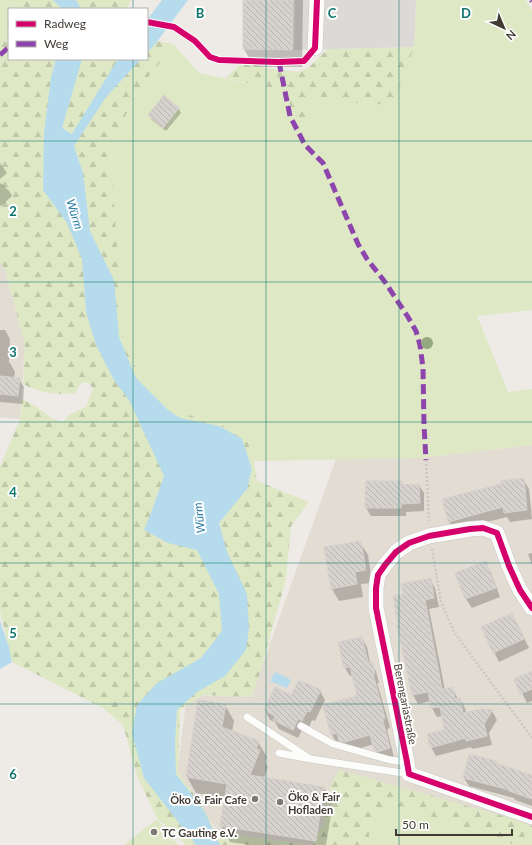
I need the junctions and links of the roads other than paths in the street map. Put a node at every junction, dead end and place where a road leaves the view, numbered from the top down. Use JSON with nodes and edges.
{"nodes":[{"id":1,"x":318,"y":0,"type":"edge"},
{"id":2,"x":316,"y":48,"type":"joint"},
{"id":3,"x":219,"y":60,"type":"dead end"},
{"id":4,"x":532,"y":608,"type":"edge"},
{"id":5,"x":247,"y":717,"type":"dead end"},
{"id":6,"x":301,"y":726,"type":"dead end"},
{"id":7,"x":279,"y":753,"type":"dead end"},
{"id":8,"x":311,"y":759,"type":"junction"},
{"id":9,"x":408,"y":768,"type":"junction"},
{"id":10,"x":532,"y":817,"type":"edge"}],
"edges":[{"from":1,"to":2,"type":"street"},
{"from":2,"to":3,"type":"lane"},
{"from":4,"to":9,"type":"street","name":"Berengariastraße"},
{"from":5,"to":8,"type":"lane"},
{"from":6,"to":9,"type":"lane"},
{"from":7,"to":8,"type":"lane"},
{"from":8,"to":9,"type":"lane"},
{"from":9,"to":10,"type":"street"}]}
